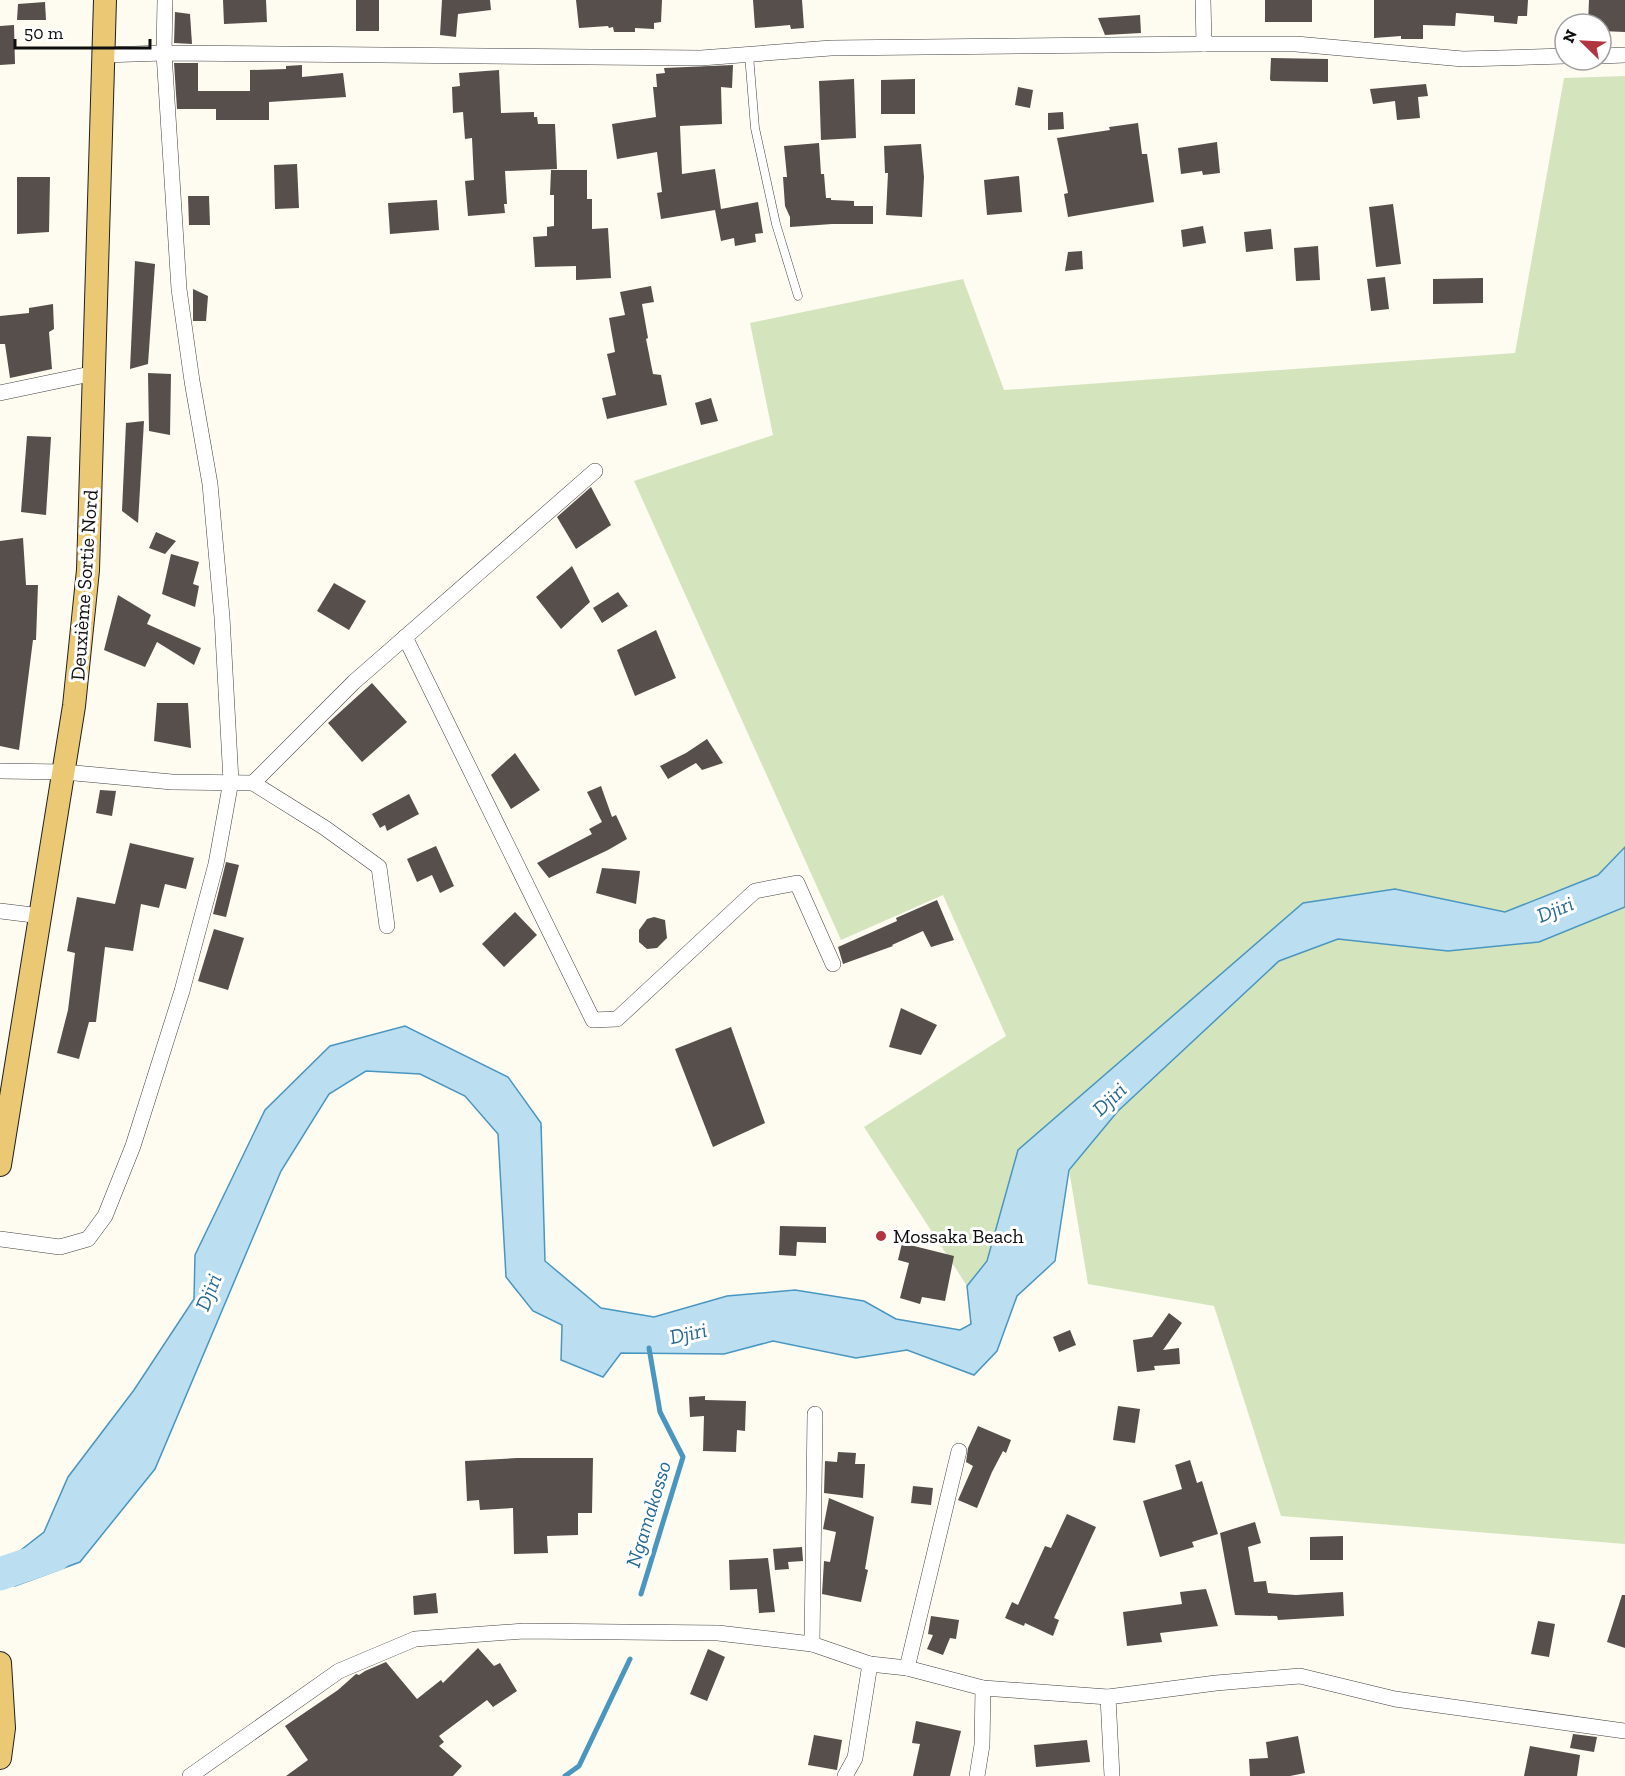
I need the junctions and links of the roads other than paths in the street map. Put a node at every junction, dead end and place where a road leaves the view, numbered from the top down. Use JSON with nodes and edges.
{"nodes":[{"id":1,"x":105,"y":0,"type":"edge"},
{"id":2,"x":165,"y":0,"type":"edge"},
{"id":3,"x":1203,"y":0,"type":"edge"},
{"id":4,"x":1204,"y":44,"type":"junction"},
{"id":5,"x":165,"y":53,"type":"junction"},
{"id":6,"x":103,"y":55,"type":"junction"},
{"id":7,"x":749,"y":55,"type":"junction"},
{"id":8,"x":1553,"y":56,"type":"edge"},
{"id":9,"x":798,"y":296,"type":"dead end"},
{"id":10,"x":95,"y":373,"type":"junction"},
{"id":11,"x":0,"y":393,"type":"edge"},
{"id":12,"x":595,"y":471,"type":"dead end"},
{"id":13,"x":405,"y":637,"type":"junction"},
{"id":14,"x":0,"y":771,"type":"edge"},
{"id":15,"x":64,"y":772,"type":"junction"},
{"id":16,"x":231,"y":781,"type":"junction"},
{"id":17,"x":253,"y":783,"type":"junction"},
{"id":18,"x":0,"y":911,"type":"edge"},
{"id":19,"x":41,"y":916,"type":"junction"},
{"id":20,"x":387,"y":926,"type":"dead end"},
{"id":21,"x":833,"y":964,"type":"dead end"},
{"id":22,"x":0,"y":1165,"type":"edge"},
{"id":23,"x":0,"y":1239,"type":"edge"},
{"id":24,"x":815,"y":1414,"type":"dead end"},
{"id":25,"x":959,"y":1451,"type":"dead end"},
{"id":26,"x":812,"y":1644,"type":"junction"},
{"id":27,"x":0,"y":1663,"type":"edge"},
{"id":28,"x":870,"y":1664,"type":"junction"},
{"id":29,"x":908,"y":1668,"type":"junction"},
{"id":30,"x":982,"y":1688,"type":"junction"},
{"id":31,"x":1108,"y":1697,"type":"junction"},
{"id":32,"x":1625,"y":1731,"type":"edge"},
{"id":33,"x":0,"y":1758,"type":"edge"},
{"id":34,"x":190,"y":1776,"type":"edge"},
{"id":35,"x":845,"y":1776,"type":"edge"},
{"id":36,"x":977,"y":1776,"type":"edge"},
{"id":37,"x":1112,"y":1776,"type":"edge"}],
"edges":[{"from":1,"to":6,"type":"main road","name":"Deuxième Sortie Nord"},
{"from":2,"to":5,"type":"street"},
{"from":3,"to":4,"type":"street"},
{"from":4,"to":7,"type":"street"},
{"from":4,"to":8,"type":"street"},
{"from":5,"to":6,"type":"street"},
{"from":5,"to":7,"type":"street"},
{"from":5,"to":16,"type":"street"},
{"from":6,"to":10,"type":"main road","name":"Deuxième Sortie Nord"},
{"from":7,"to":9,"type":"lane"},
{"from":10,"to":11,"type":"street"},
{"from":10,"to":15,"type":"main road","name":"Deuxième Sortie Nord"},
{"from":12,"to":13,"type":"street"},
{"from":13,"to":17,"type":"street"},
{"from":13,"to":21,"type":"street"},
{"from":14,"to":15,"type":"street"},
{"from":15,"to":16,"type":"street"},
{"from":15,"to":19,"type":"main road","name":"Deuxième Sortie Nord"},
{"from":16,"to":17,"type":"street"},
{"from":16,"to":23,"type":"street"},
{"from":17,"to":20,"type":"street"},
{"from":18,"to":19,"type":"street"},
{"from":19,"to":22,"type":"main road","name":"Deuxième Sortie Nord"},
{"from":24,"to":26,"type":"street"},
{"from":25,"to":29,"type":"street"},
{"from":26,"to":28,"type":"street"},
{"from":26,"to":34,"type":"street"},
{"from":27,"to":33,"type":"main road"},
{"from":28,"to":29,"type":"street"},
{"from":28,"to":35,"type":"street"},
{"from":29,"to":30,"type":"street"},
{"from":30,"to":31,"type":"street"},
{"from":30,"to":36,"type":"street"},
{"from":31,"to":32,"type":"street"},
{"from":31,"to":37,"type":"street"}]}
